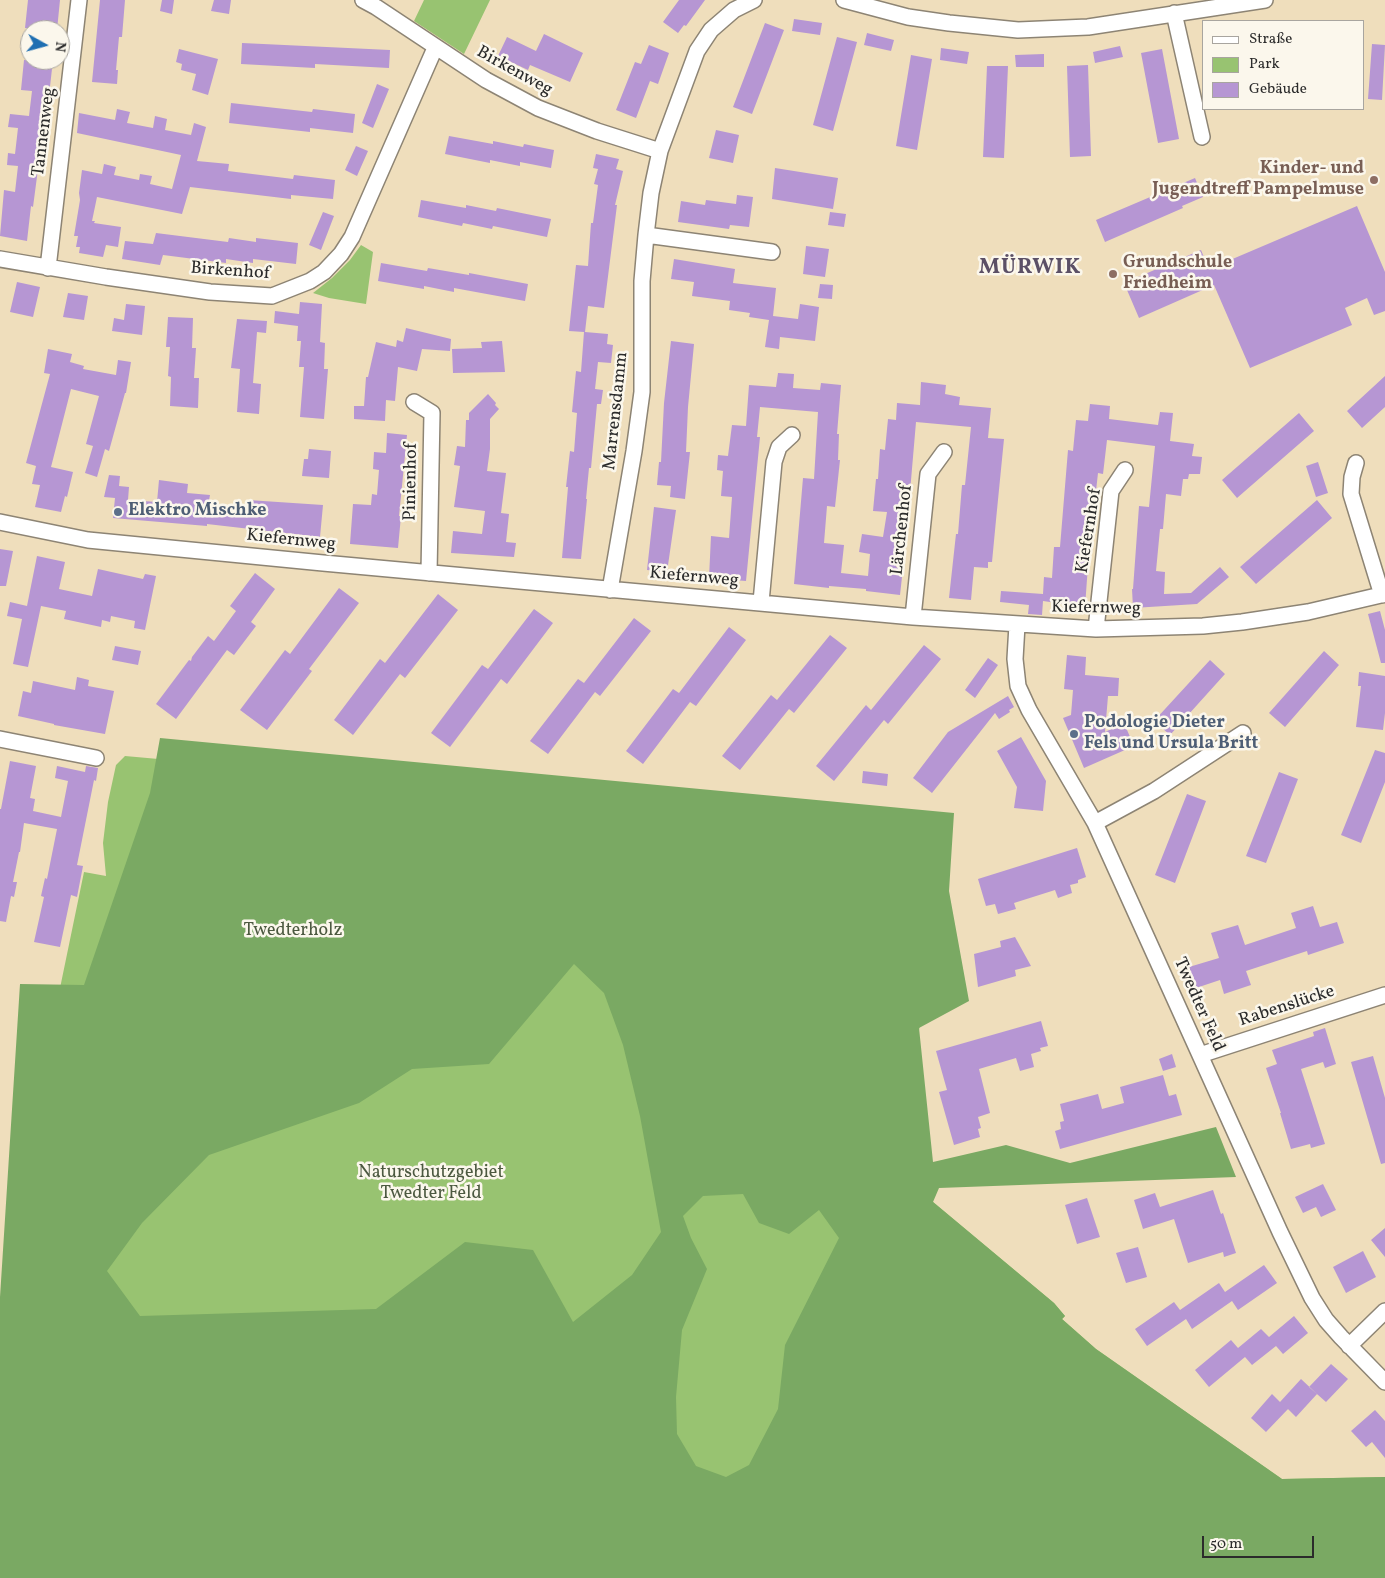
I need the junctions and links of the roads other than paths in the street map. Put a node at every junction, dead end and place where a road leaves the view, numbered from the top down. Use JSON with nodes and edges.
{"nodes":[{"id":1,"x":79,"y":0,"type":"edge"},
{"id":2,"x":754,"y":0,"type":"edge"},
{"id":3,"x":844,"y":0,"type":"edge"},
{"id":4,"x":1265,"y":0,"type":"edge"},
{"id":5,"x":372,"y":2,"type":"edge"},
{"id":6,"x":1174,"y":13,"type":"junction"},
{"id":7,"x":435,"y":48,"type":"junction"},
{"id":8,"x":1202,"y":137,"type":"dead end"},
{"id":9,"x":660,"y":151,"type":"junction"},
{"id":10,"x":646,"y":235,"type":"junction"},
{"id":11,"x":772,"y":252,"type":"dead end"},
{"id":12,"x":0,"y":259,"type":"edge"},
{"id":13,"x":48,"y":268,"type":"junction"},
{"id":14,"x":414,"y":402,"type":"dead end"},
{"id":15,"x":792,"y":435,"type":"dead end"},
{"id":16,"x":944,"y":452,"type":"dead end"},
{"id":17,"x":1356,"y":463,"type":"dead end"},
{"id":18,"x":1125,"y":470,"type":"dead end"},
{"id":19,"x":0,"y":522,"type":"edge"},
{"id":20,"x":429,"y":573,"type":"junction"},
{"id":21,"x":610,"y":590,"type":"junction"},
{"id":22,"x":1383,"y":595,"type":"edge"},
{"id":23,"x":761,"y":602,"type":"junction"},
{"id":24,"x":913,"y":617,"type":"junction"},
{"id":25,"x":1017,"y":625,"type":"junction"},
{"id":26,"x":1096,"y":630,"type":"junction"},
{"id":27,"x":1243,"y":733,"type":"dead end"},
{"id":28,"x":0,"y":739,"type":"edge"},
{"id":29,"x":96,"y":758,"type":"dead end"},
{"id":30,"x":1095,"y":823,"type":"junction"},
{"id":31,"x":1385,"y":995,"type":"edge"},
{"id":32,"x":1200,"y":1055,"type":"junction"},
{"id":33,"x":1385,"y":1311,"type":"edge"},
{"id":34,"x":1349,"y":1346,"type":"junction"},
{"id":35,"x":1385,"y":1382,"type":"edge"}],
"edges":[{"from":1,"to":13,"type":"street","name":"Tannenweg"},
{"from":2,"to":9,"type":"street","name":"Marrensdamm"},
{"from":3,"to":6,"type":"street"},
{"from":4,"to":6,"type":"street"},
{"from":5,"to":7,"type":"street","name":"Birkenweg"},
{"from":6,"to":8,"type":"street"},
{"from":7,"to":9,"type":"street","name":"Birkenweg"},
{"from":7,"to":13,"type":"street","name":"Birkenhof"},
{"from":9,"to":10,"type":"street","name":"Marrensdamm"},
{"from":10,"to":11,"type":"street"},
{"from":10,"to":21,"type":"street","name":"Marrensdamm"},
{"from":12,"to":13,"type":"street","name":"Birkenhof"},
{"from":14,"to":20,"type":"street","name":"Pinienhof"},
{"from":15,"to":23,"type":"street"},
{"from":16,"to":24,"type":"street","name":"Lärchenhof"},
{"from":17,"to":22,"type":"street"},
{"from":18,"to":26,"type":"street","name":"Kiefernhof"},
{"from":19,"to":20,"type":"street","name":"Kiefernweg"},
{"from":20,"to":21,"type":"street","name":"Kiefernweg"},
{"from":21,"to":23,"type":"street","name":"Kiefernweg"},
{"from":22,"to":26,"type":"street","name":"Kiefernweg"},
{"from":23,"to":24,"type":"street","name":"Kiefernweg"},
{"from":24,"to":25,"type":"street","name":"Kiefernweg"},
{"from":25,"to":26,"type":"street","name":"Kiefernweg"},
{"from":25,"to":30,"type":"street","name":"Twedter Feld"},
{"from":27,"to":30,"type":"street"},
{"from":28,"to":29,"type":"street"},
{"from":30,"to":32,"type":"street","name":"Twedter Feld"},
{"from":31,"to":32,"type":"street","name":"Rabenslücke"},
{"from":32,"to":34,"type":"street","name":"Twedter Feld"},
{"from":33,"to":34,"type":"street"},
{"from":34,"to":35,"type":"street","name":"Twedter Feld"}]}
